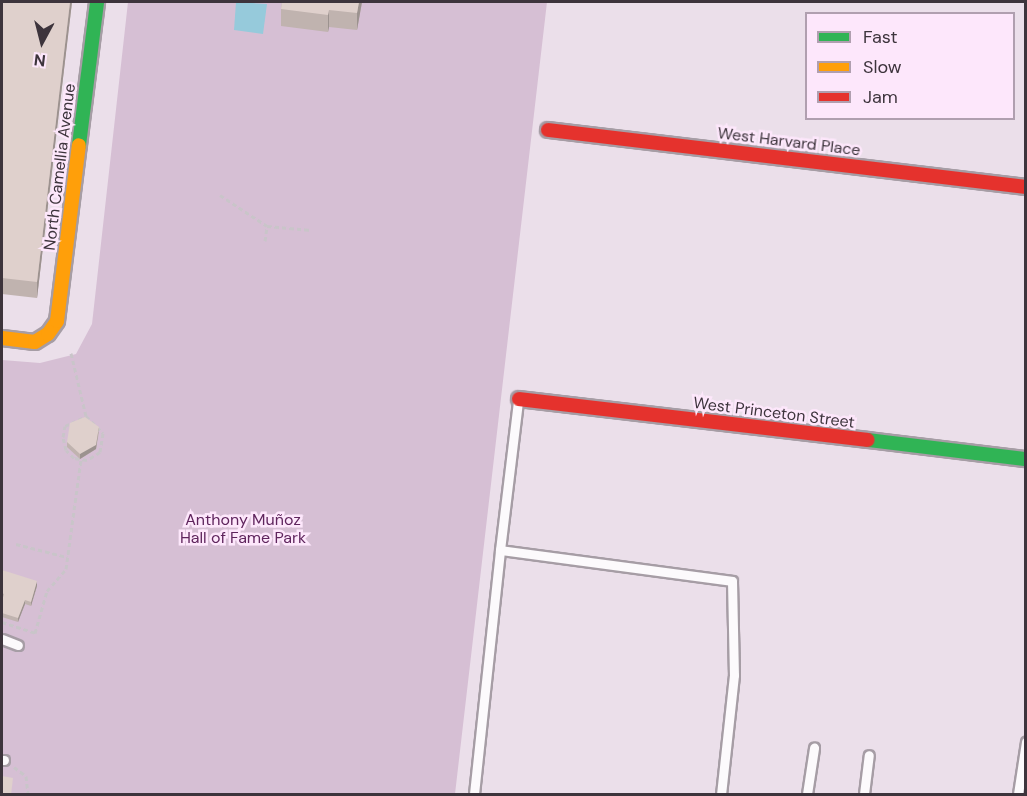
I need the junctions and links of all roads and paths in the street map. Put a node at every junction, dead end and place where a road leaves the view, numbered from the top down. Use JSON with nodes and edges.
{"nodes":[{"id":1,"x":97,"y":2,"type":"edge"},
{"id":2,"x":548,"y":130,"type":"dead end"},
{"id":3,"x":1026,"y":188,"type":"edge"},
{"id":4,"x":220,"y":195,"type":"dead end"},
{"id":5,"x":267,"y":226,"type":"junction"},
{"id":6,"x":311,"y":230,"type":"dead end"},
{"id":7,"x":265,"y":241,"type":"dead end"},
{"id":8,"x":2,"y":338,"type":"edge"},
{"id":9,"x":71,"y":353,"type":"dead end"},
{"id":10,"x":519,"y":399,"type":"joint"},
{"id":11,"x":86,"y":416,"type":"junction"},
{"id":12,"x":81,"y":459,"type":"junction"},
{"id":13,"x":1026,"y":459,"type":"edge"},
{"id":14,"x":16,"y":544,"type":"dead end"},
{"id":15,"x":501,"y":550,"type":"junction"},
{"id":16,"x":67,"y":557,"type":"junction"},
{"id":17,"x":2,"y":622,"type":"edge"},
{"id":18,"x":2,"y":639,"type":"edge"},
{"id":19,"x":18,"y":645,"type":"dead end"},
{"id":20,"x":1026,"y":742,"type":"edge"},
{"id":21,"x":814,"y":748,"type":"dead end"},
{"id":22,"x":868,"y":755,"type":"dead end"},
{"id":23,"x":3,"y":760,"type":"edge"},
{"id":24,"x":28,"y":795,"type":"edge"},
{"id":25,"x":474,"y":795,"type":"edge"},
{"id":26,"x":722,"y":795,"type":"edge"},
{"id":27,"x":807,"y":795,"type":"edge"},
{"id":28,"x":864,"y":795,"type":"edge"},
{"id":29,"x":1018,"y":795,"type":"edge"}],
"edges":[{"from":1,"to":8,"type":"street","name":"North Camellia Avenue"},
{"from":2,"to":3,"type":"street","name":"West Harvard Place"},
{"from":4,"to":5,"type":"path"},
{"from":5,"to":6,"type":"path"},
{"from":5,"to":7,"type":"path"},
{"from":9,"to":11,"type":"path"},
{"from":10,"to":13,"type":"street","name":"West Princeton Street"},
{"from":10,"to":15,"type":"lane"},
{"from":11,"to":12,"type":"path"},
{"from":11,"to":12,"type":"path"},
{"from":12,"to":16,"type":"path"},
{"from":14,"to":16,"type":"path"},
{"from":15,"to":25,"type":"lane"},
{"from":15,"to":26,"type":"lane"},
{"from":16,"to":17,"type":"path"},
{"from":18,"to":19,"type":"lane"},
{"from":20,"to":29,"type":"lane"},
{"from":21,"to":27,"type":"lane"},
{"from":22,"to":28,"type":"lane"},
{"from":23,"to":24,"type":"path"}]}
